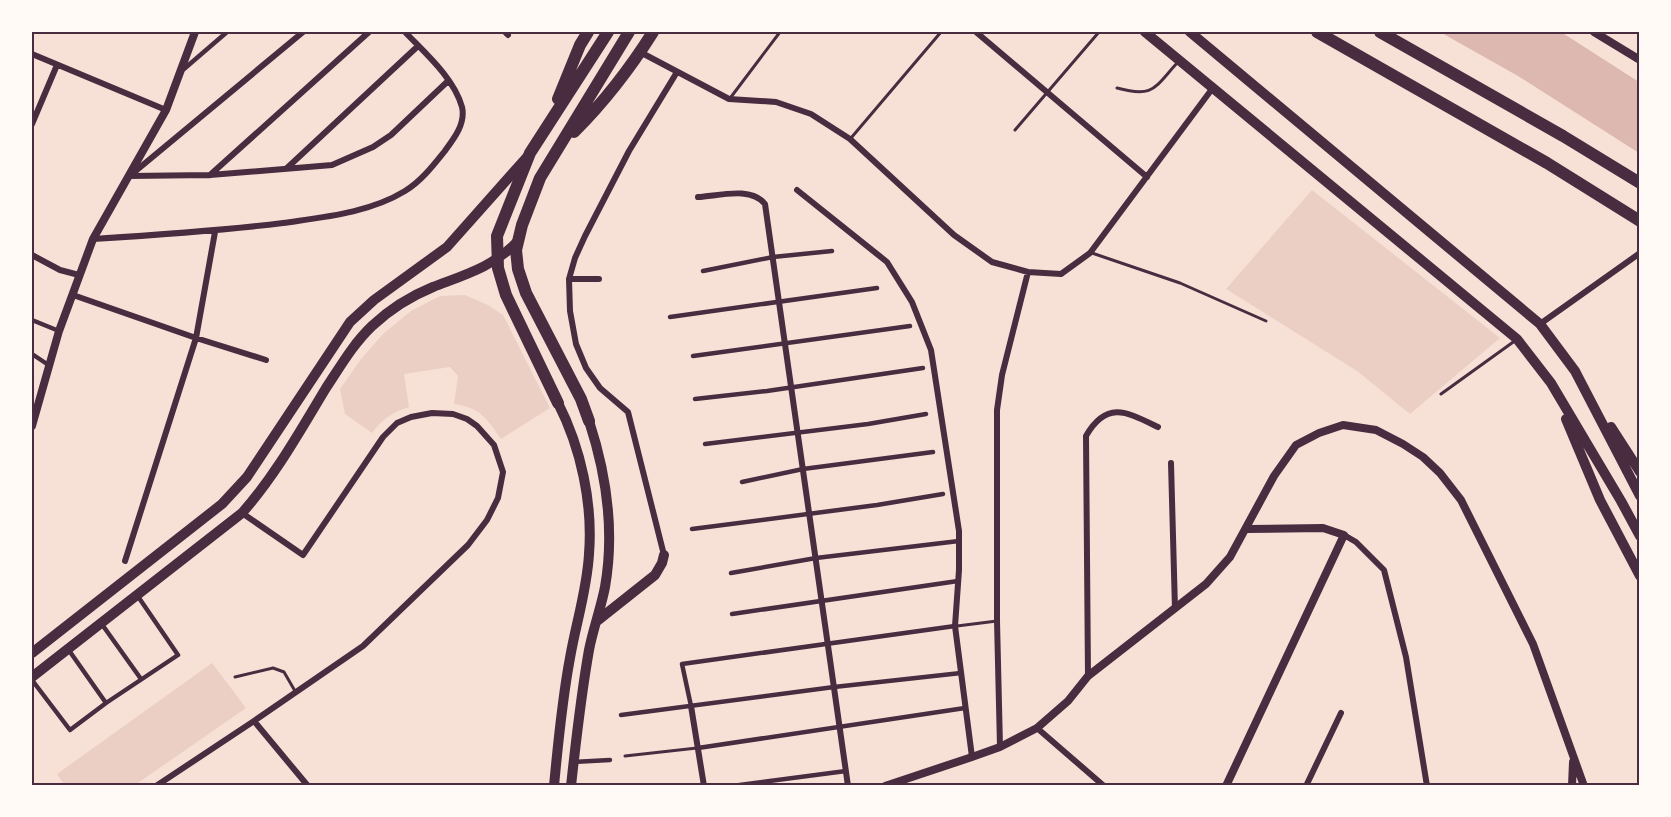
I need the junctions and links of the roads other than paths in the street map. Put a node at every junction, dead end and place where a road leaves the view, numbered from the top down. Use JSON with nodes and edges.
{"nodes":[{"id":1,"x":195,"y":32,"type":"edge"},
{"id":2,"x":227,"y":32,"type":"edge"},
{"id":3,"x":303,"y":32,"type":"edge"},
{"id":4,"x":369,"y":32,"type":"edge"},
{"id":5,"x":405,"y":32,"type":"edge"},
{"id":6,"x":588,"y":32,"type":"edge"},
{"id":7,"x":608,"y":32,"type":"edge"},
{"id":8,"x":629,"y":32,"type":"edge"},
{"id":9,"x":652,"y":32,"type":"edge"},
{"id":10,"x":780,"y":32,"type":"edge"},
{"id":11,"x":941,"y":32,"type":"edge"},
{"id":12,"x":976,"y":32,"type":"edge"},
{"id":13,"x":1099,"y":32,"type":"edge"},
{"id":14,"x":1145,"y":32,"type":"edge"},
{"id":15,"x":1190,"y":32,"type":"edge"},
{"id":16,"x":1317,"y":32,"type":"edge"},
{"id":17,"x":1380,"y":32,"type":"edge"},
{"id":18,"x":1594,"y":32,"type":"edge"},
{"id":19,"x":418,"y":46,"type":"junction"},
{"id":20,"x":640,"y":52,"type":"junction"},
{"id":21,"x":32,"y":54,"type":"edge"},
{"id":22,"x":1640,"y":60,"type":"edge"},
{"id":23,"x":1179,"y":61,"type":"junction"},
{"id":24,"x":57,"y":65,"type":"junction"},
{"id":25,"x":180,"y":72,"type":"junction"},
{"id":26,"x":677,"y":72,"type":"junction"},
{"id":27,"x":448,"y":81,"type":"junction"},
{"id":28,"x":1117,"y":88,"type":"dead end"},
{"id":29,"x":1212,"y":88,"type":"junction"},
{"id":30,"x":1048,"y":92,"type":"junction"},
{"id":31,"x":729,"y":99,"type":"junction"},
{"id":32,"x":166,"y":110,"type":"junction"},
{"id":33,"x":32,"y":124,"type":"edge"},
{"id":34,"x":547,"y":126,"type":"junction"},
{"id":35,"x":1015,"y":130,"type":"dead end"},
{"id":36,"x":850,"y":139,"type":"junction"},
{"id":37,"x":559,"y":148,"type":"junction"},
{"id":38,"x":530,"y":153,"type":"junction"},
{"id":39,"x":287,"y":169,"type":"junction"},
{"id":40,"x":210,"y":175,"type":"junction"},
{"id":41,"x":129,"y":176,"type":"junction"},
{"id":42,"x":1147,"y":177,"type":"junction"},
{"id":43,"x":1640,"y":183,"type":"edge"},
{"id":44,"x":797,"y":190,"type":"dead end"},
{"id":45,"x":698,"y":197,"type":"dead end"},
{"id":46,"x":1640,"y":221,"type":"edge"},
{"id":47,"x":215,"y":232,"type":"junction"},
{"id":48,"x":93,"y":239,"type":"junction"},
{"id":49,"x":516,"y":246,"type":"junction"},
{"id":50,"x":832,"y":251,"type":"dead end"},
{"id":51,"x":1090,"y":253,"type":"junction"},
{"id":52,"x":1640,"y":253,"type":"edge"},
{"id":53,"x":32,"y":255,"type":"edge"},
{"id":54,"x":773,"y":257,"type":"junction"},
{"id":55,"x":703,"y":271,"type":"dead end"},
{"id":56,"x":1028,"y":272,"type":"junction"},
{"id":57,"x":79,"y":275,"type":"junction"},
{"id":58,"x":569,"y":279,"type":"junction"},
{"id":59,"x":599,"y":279,"type":"dead end"},
{"id":60,"x":877,"y":288,"type":"dead end"},
{"id":61,"x":73,"y":295,"type":"junction"},
{"id":62,"x":780,"y":302,"type":"junction"},
{"id":63,"x":670,"y":317,"type":"dead end"},
{"id":64,"x":32,"y":320,"type":"edge"},
{"id":65,"x":1266,"y":321,"type":"dead end"},
{"id":66,"x":1540,"y":324,"type":"junction"},
{"id":67,"x":910,"y":326,"type":"dead end"},
{"id":68,"x":59,"y":331,"type":"junction"},
{"id":69,"x":196,"y":338,"type":"junction"},
{"id":70,"x":1517,"y":339,"type":"junction"},
{"id":71,"x":786,"y":343,"type":"junction"},
{"id":72,"x":32,"y":354,"type":"edge"},
{"id":73,"x":693,"y":356,"type":"dead end"},
{"id":74,"x":266,"y":360,"type":"dead end"},
{"id":75,"x":50,"y":366,"type":"junction"},
{"id":76,"x":923,"y":368,"type":"dead end"},
{"id":77,"x":1575,"y":371,"type":"junction"},
{"id":78,"x":1551,"y":383,"type":"junction"},
{"id":79,"x":792,"y":387,"type":"junction"},
{"id":80,"x":1441,"y":394,"type":"dead end"},
{"id":81,"x":695,"y":399,"type":"dead end"},
{"id":82,"x":558,"y":403,"type":"joint"},
{"id":83,"x":926,"y":414,"type":"dead end"},
{"id":84,"x":589,"y":421,"type":"joint"},
{"id":85,"x":32,"y":426,"type":"edge"},
{"id":86,"x":1158,"y":427,"type":"dead end"},
{"id":87,"x":798,"y":432,"type":"junction"},
{"id":88,"x":705,"y":444,"type":"dead end"},
{"id":89,"x":933,"y":452,"type":"dead end"},
{"id":90,"x":1171,"y":463,"type":"dead end"},
{"id":91,"x":803,"y":469,"type":"junction"},
{"id":92,"x":1640,"y":472,"type":"edge"},
{"id":93,"x":742,"y":482,"type":"dead end"},
{"id":94,"x":943,"y":494,"type":"dead end"},
{"id":95,"x":1639,"y":494,"type":"edge"},
{"id":96,"x":242,"y":513,"type":"junction"},
{"id":97,"x":809,"y":513,"type":"junction"},
{"id":98,"x":692,"y":529,"type":"dead end"},
{"id":99,"x":1247,"y":529,"type":"junction"},
{"id":100,"x":1344,"y":535,"type":"junction"},
{"id":101,"x":1640,"y":536,"type":"edge"},
{"id":102,"x":959,"y":542,"type":"junction"},
{"id":103,"x":664,"y":555,"type":"joint"},
{"id":104,"x":816,"y":558,"type":"junction"},
{"id":105,"x":125,"y":561,"type":"dead end"},
{"id":106,"x":731,"y":573,"type":"dead end"},
{"id":107,"x":1640,"y":576,"type":"edge"},
{"id":108,"x":958,"y":581,"type":"junction"},
{"id":109,"x":137,"y":595,"type":"junction"},
{"id":110,"x":822,"y":599,"type":"junction"},
{"id":111,"x":1175,"y":609,"type":"junction"},
{"id":112,"x":732,"y":614,"type":"dead end"},
{"id":113,"x":597,"y":621,"type":"junction"},
{"id":114,"x":997,"y":621,"type":"junction"},
{"id":115,"x":101,"y":623,"type":"junction"},
{"id":116,"x":955,"y":626,"type":"junction"},
{"id":117,"x":828,"y":643,"type":"junction"},
{"id":118,"x":68,"y":649,"type":"junction"},
{"id":119,"x":32,"y":653,"type":"edge"},
{"id":120,"x":961,"y":673,"type":"junction"},
{"id":121,"x":1088,"y":676,"type":"junction"},
{"id":122,"x":235,"y":677,"type":"dead end"},
{"id":123,"x":32,"y":679,"type":"edge"},
{"id":124,"x":141,"y":679,"type":"junction"},
{"id":125,"x":834,"y":687,"type":"junction"},
{"id":126,"x":296,"y":693,"type":"junction"},
{"id":127,"x":106,"y":703,"type":"junction"},
{"id":128,"x":691,"y":706,"type":"junction"},
{"id":129,"x":965,"y":708,"type":"junction"},
{"id":130,"x":1341,"y":713,"type":"dead end"},
{"id":131,"x":621,"y":715,"type":"dead end"},
{"id":132,"x":254,"y":721,"type":"junction"},
{"id":133,"x":840,"y":727,"type":"junction"},
{"id":134,"x":1037,"y":728,"type":"junction"},
{"id":135,"x":999,"y":747,"type":"junction"},
{"id":136,"x":698,"y":748,"type":"junction"},
{"id":137,"x":1573,"y":755,"type":"junction"},
{"id":138,"x":625,"y":756,"type":"dead end"},
{"id":139,"x":972,"y":758,"type":"junction"},
{"id":140,"x":610,"y":760,"type":"dead end"},
{"id":141,"x":573,"y":762,"type":"junction"},
{"id":142,"x":846,"y":771,"type":"junction"},
{"id":143,"x":900,"y":783,"type":"edge"},
{"id":144,"x":156,"y":786,"type":"edge"},
{"id":145,"x":308,"y":786,"type":"edge"},
{"id":146,"x":554,"y":786,"type":"edge"},
{"id":147,"x":571,"y":786,"type":"edge"},
{"id":148,"x":704,"y":786,"type":"edge"},
{"id":149,"x":732,"y":786,"type":"edge"},
{"id":150,"x":848,"y":786,"type":"edge"},
{"id":151,"x":885,"y":786,"type":"edge"},
{"id":152,"x":1104,"y":786,"type":"edge"},
{"id":153,"x":1226,"y":786,"type":"edge"},
{"id":154,"x":1306,"y":786,"type":"edge"},
{"id":155,"x":1426,"y":786,"type":"edge"},
{"id":156,"x":1572,"y":786,"type":"edge"},
{"id":157,"x":1584,"y":786,"type":"edge"}],
"edges":[{"from":1,"to":25,"type":"street"},
{"from":2,"to":25,"type":"street"},
{"from":3,"to":41,"type":"street"},
{"from":4,"to":40,"type":"street"},
{"from":5,"to":19,"type":"street"},
{"from":6,"to":34,"type":"highway"},
{"from":7,"to":34,"type":"highway"},
{"from":8,"to":37,"type":"highway"},
{"from":9,"to":20,"type":"highway"},
{"from":10,"to":31,"type":"lane"},
{"from":11,"to":36,"type":"lane"},
{"from":12,"to":30,"type":"street"},
{"from":13,"to":30,"type":"lane"},
{"from":14,"to":23,"type":"highway"},
{"from":15,"to":66,"type":"highway"},
{"from":16,"to":46,"type":"highway"},
{"from":17,"to":43,"type":"highway"},
{"from":18,"to":22,"type":"street"},
{"from":19,"to":27,"type":"street"},
{"from":19,"to":39,"type":"street"},
{"from":20,"to":26,"type":"street"},
{"from":20,"to":37,"type":"highway"},
{"from":21,"to":24,"type":"street"},
{"from":23,"to":28,"type":"lane"},
{"from":23,"to":29,"type":"highway"},
{"from":24,"to":32,"type":"street"},
{"from":24,"to":33,"type":"street"},
{"from":25,"to":32,"type":"street"},
{"from":26,"to":31,"type":"street"},
{"from":26,"to":58,"type":"street"},
{"from":27,"to":39,"type":"street"},
{"from":27,"to":47,"type":"street"},
{"from":29,"to":42,"type":"street"},
{"from":29,"to":70,"type":"highway"},
{"from":30,"to":35,"type":"lane"},
{"from":30,"to":42,"type":"street"},
{"from":31,"to":36,"type":"street"},
{"from":32,"to":41,"type":"street"},
{"from":34,"to":38,"type":"highway"},
{"from":36,"to":56,"type":"street"},
{"from":37,"to":49,"type":"highway"},
{"from":38,"to":82,"type":"highway"},
{"from":38,"to":119,"type":"highway"},
{"from":39,"to":40,"type":"street"},
{"from":40,"to":41,"type":"street"},
{"from":41,"to":48,"type":"street"},
{"from":42,"to":51,"type":"street"},
{"from":44,"to":102,"type":"street"},
{"from":45,"to":54,"type":"street"},
{"from":47,"to":48,"type":"street"},
{"from":47,"to":69,"type":"street"},
{"from":48,"to":57,"type":"street"},
{"from":49,"to":84,"type":"highway"},
{"from":49,"to":96,"type":"highway"},
{"from":50,"to":54,"type":"street"},
{"from":51,"to":56,"type":"street"},
{"from":51,"to":65,"type":"lane"},
{"from":52,"to":66,"type":"street"},
{"from":53,"to":57,"type":"street"},
{"from":54,"to":55,"type":"street"},
{"from":54,"to":62,"type":"street"},
{"from":56,"to":114,"type":"street"},
{"from":57,"to":61,"type":"street"},
{"from":58,"to":59,"type":"street"},
{"from":58,"to":103,"type":"street"},
{"from":60,"to":62,"type":"street"},
{"from":61,"to":68,"type":"street"},
{"from":61,"to":69,"type":"street"},
{"from":62,"to":63,"type":"street"},
{"from":62,"to":71,"type":"street"},
{"from":64,"to":68,"type":"street"},
{"from":66,"to":77,"type":"highway"},
{"from":67,"to":71,"type":"street"},
{"from":68,"to":75,"type":"street"},
{"from":69,"to":74,"type":"street"},
{"from":69,"to":105,"type":"street"},
{"from":70,"to":78,"type":"highway"},
{"from":70,"to":80,"type":"lane"},
{"from":71,"to":73,"type":"street"},
{"from":71,"to":79,"type":"street"},
{"from":72,"to":75,"type":"street"},
{"from":75,"to":85,"type":"street"},
{"from":76,"to":79,"type":"street"},
{"from":77,"to":92,"type":"highway"},
{"from":77,"to":95,"type":"highway"},
{"from":78,"to":101,"type":"highway"},
{"from":78,"to":107,"type":"highway"},
{"from":79,"to":81,"type":"street"},
{"from":79,"to":87,"type":"street"},
{"from":82,"to":146,"type":"highway"},
{"from":83,"to":87,"type":"street"},
{"from":84,"to":113,"type":"highway"},
{"from":86,"to":121,"type":"street"},
{"from":87,"to":88,"type":"street"},
{"from":87,"to":91,"type":"street"},
{"from":89,"to":91,"type":"street"},
{"from":90,"to":111,"type":"street"},
{"from":91,"to":93,"type":"street"},
{"from":91,"to":97,"type":"street"},
{"from":94,"to":97,"type":"street"},
{"from":96,"to":109,"type":"highway"},
{"from":96,"to":126,"type":"street"},
{"from":97,"to":98,"type":"street"},
{"from":97,"to":104,"type":"street"},
{"from":99,"to":100,"type":"street"},
{"from":99,"to":111,"type":"street"},
{"from":99,"to":137,"type":"street"},
{"from":100,"to":153,"type":"street"},
{"from":100,"to":155,"type":"street"},
{"from":102,"to":104,"type":"street"},
{"from":102,"to":108,"type":"street"},
{"from":103,"to":113,"type":"highway"},
{"from":104,"to":106,"type":"street"},
{"from":104,"to":110,"type":"street"},
{"from":108,"to":110,"type":"street"},
{"from":108,"to":116,"type":"street"},
{"from":109,"to":115,"type":"highway"},
{"from":109,"to":124,"type":"street"},
{"from":110,"to":112,"type":"street"},
{"from":110,"to":117,"type":"street"},
{"from":111,"to":121,"type":"street"},
{"from":113,"to":141,"type":"highway"},
{"from":114,"to":116,"type":"lane"},
{"from":114,"to":135,"type":"street"},
{"from":115,"to":118,"type":"highway"},
{"from":115,"to":124,"type":"street"},
{"from":116,"to":117,"type":"street"},
{"from":116,"to":120,"type":"street"},
{"from":117,"to":125,"type":"street"},
{"from":117,"to":128,"type":"street"},
{"from":118,"to":123,"type":"highway"},
{"from":118,"to":127,"type":"street"},
{"from":120,"to":125,"type":"street"},
{"from":120,"to":129,"type":"street"},
{"from":121,"to":134,"type":"street"},
{"from":122,"to":126,"type":"lane"},
{"from":123,"to":127,"type":"street"},
{"from":124,"to":127,"type":"street"},
{"from":125,"to":128,"type":"street"},
{"from":125,"to":133,"type":"street"},
{"from":126,"to":132,"type":"street"},
{"from":128,"to":131,"type":"street"},
{"from":128,"to":136,"type":"street"},
{"from":129,"to":133,"type":"street"},
{"from":129,"to":139,"type":"street"},
{"from":130,"to":154,"type":"street"},
{"from":132,"to":144,"type":"street"},
{"from":132,"to":145,"type":"street"},
{"from":133,"to":136,"type":"street"},
{"from":133,"to":142,"type":"street"},
{"from":134,"to":135,"type":"street"},
{"from":134,"to":152,"type":"street"},
{"from":135,"to":139,"type":"street"},
{"from":136,"to":138,"type":"lane"},
{"from":136,"to":148,"type":"street"},
{"from":137,"to":156,"type":"street"},
{"from":137,"to":157,"type":"street"},
{"from":139,"to":143,"type":"street"},
{"from":140,"to":141,"type":"street"},
{"from":141,"to":147,"type":"highway"},
{"from":142,"to":149,"type":"street"},
{"from":142,"to":150,"type":"street"},
{"from":143,"to":151,"type":"street"}]}
